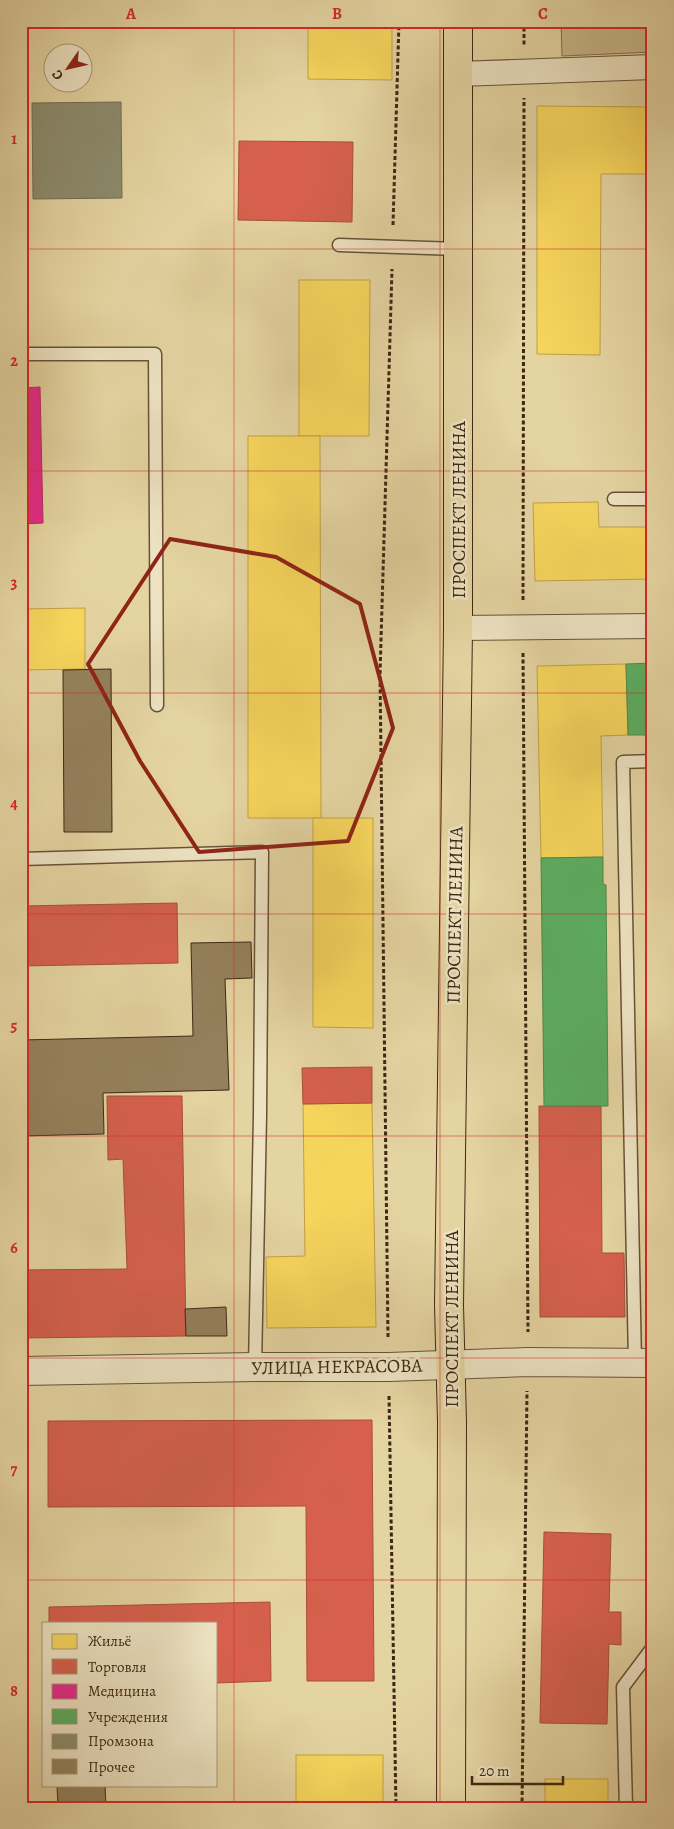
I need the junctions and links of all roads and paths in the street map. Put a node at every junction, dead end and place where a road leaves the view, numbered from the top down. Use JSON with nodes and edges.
{"nodes":[{"id":1,"x":399,"y":21,"type":"edge"},
{"id":2,"x":458,"y":21,"type":"edge"},
{"id":3,"x":524,"y":21,"type":"edge"},
{"id":4,"x":653,"y":68,"type":"edge"},
{"id":5,"x":524,"y":71,"type":"junction"},
{"id":6,"x":458,"y":74,"type":"junction"},
{"id":7,"x":339,"y":245,"type":"dead end"},
{"id":8,"x":392,"y":247,"type":"junction"},
{"id":9,"x":458,"y":249,"type":"junction"},
{"id":10,"x":21,"y":354,"type":"edge"},
{"id":11,"x":614,"y":499,"type":"dead end"},
{"id":12,"x":653,"y":499,"type":"edge"},
{"id":13,"x":653,"y":626,"type":"edge"},
{"id":14,"x":458,"y":628,"type":"junction"},
{"id":15,"x":523,"y":628,"type":"junction"},
{"id":16,"x":157,"y":705,"type":"dead end"},
{"id":17,"x":653,"y":761,"type":"edge"},
{"id":18,"x":21,"y":860,"type":"edge"},
{"id":19,"x":527,"y":1362,"type":"junction"},
{"id":20,"x":644,"y":1363,"type":"edge"},
{"id":21,"x":450,"y":1364,"type":"junction"},
{"id":22,"x":255,"y":1367,"type":"junction"},
{"id":23,"x":389,"y":1367,"type":"junction"},
{"id":24,"x":21,"y":1371,"type":"edge"},
{"id":25,"x":653,"y":1647,"type":"edge"},
{"id":26,"x":396,"y":1808,"type":"edge"},
{"id":27,"x":451,"y":1808,"type":"edge"},
{"id":28,"x":522,"y":1808,"type":"edge"},
{"id":29,"x":626,"y":1808,"type":"edge"}],
"edges":[{"from":1,"to":8,"type":"path"},
{"from":2,"to":6,"type":"main road","name":"ПРОСПЕКТ ЛЕНИНА"},
{"from":3,"to":5,"type":"path"},
{"from":4,"to":5,"type":"street"},
{"from":5,"to":6,"type":"street"},
{"from":5,"to":15,"type":"path"},
{"from":6,"to":9,"type":"main road","name":"ПРОСПЕКТ ЛЕНИНА"},
{"from":7,"to":8,"type":"lane"},
{"from":8,"to":9,"type":"lane"},
{"from":8,"to":23,"type":"path"},
{"from":9,"to":14,"type":"main road","name":"ПРОСПЕКТ ЛЕНИНА"},
{"from":10,"to":16,"type":"lane"},
{"from":11,"to":12,"type":"lane"},
{"from":13,"to":15,"type":"street"},
{"from":14,"to":15,"type":"street"},
{"from":14,"to":21,"type":"main road","name":"ПРОСПЕКТ ЛЕНИНА"},
{"from":15,"to":19,"type":"path"},
{"from":17,"to":20,"type":"lane"},
{"from":18,"to":22,"type":"lane"},
{"from":19,"to":20,"type":"street","name":"УЛИЦА НЕКРАСОВА"},
{"from":19,"to":21,"type":"street","name":"УЛИЦА НЕКРАСОВА"},
{"from":19,"to":28,"type":"path"},
{"from":21,"to":23,"type":"street","name":"УЛИЦА НЕКРАСОВА"},
{"from":21,"to":27,"type":"main road","name":"ПРОСПЕКТ ЛЕНИНА"},
{"from":22,"to":23,"type":"street","name":"УЛИЦА НЕКРАСОВА"},
{"from":22,"to":24,"type":"street","name":"УЛИЦА НЕКРАСОВА"},
{"from":23,"to":26,"type":"path"},
{"from":25,"to":29,"type":"lane"}]}
